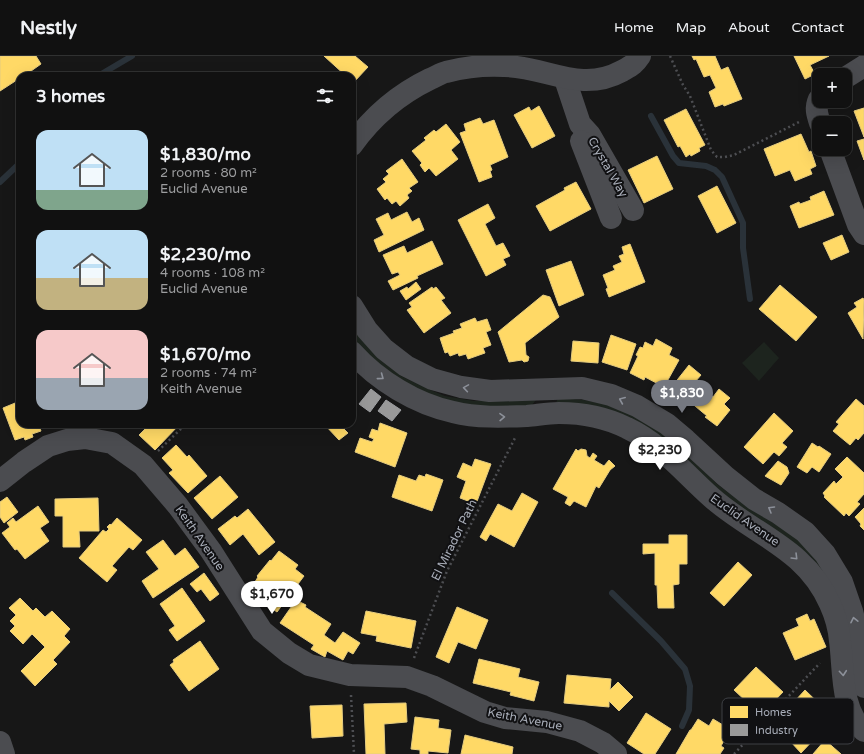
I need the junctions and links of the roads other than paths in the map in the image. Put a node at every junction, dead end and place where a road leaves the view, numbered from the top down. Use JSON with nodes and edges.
{"nodes":[{"id":1,"x":640,"y":56,"type":"edge"},
{"id":2,"x":864,"y":66,"type":"edge"},
{"id":3,"x":852,"y":74,"type":"edge"},
{"id":4,"x":565,"y":79,"type":"junction"},
{"id":5,"x":580,"y":124,"type":"junction"},
{"id":6,"x":356,"y":132,"type":"edge"},
{"id":7,"x":833,"y":156,"type":"edge"},
{"id":8,"x":633,"y":210,"type":"dead end"},
{"id":9,"x":611,"y":218,"type":"dead end"},
{"id":10,"x":864,"y":234,"type":"edge"},
{"id":11,"x":356,"y":312,"type":"edge"},
{"id":12,"x":356,"y":356,"type":"edge"},
{"id":13,"x":0,"y":481,"type":"edge"},
{"id":14,"x":864,"y":687,"type":"edge"},
{"id":15,"x":847,"y":698,"type":"edge"},
{"id":16,"x":854,"y":717,"type":"edge"},
{"id":17,"x":864,"y":731,"type":"edge"},
{"id":18,"x":0,"y":742,"type":"edge"},
{"id":19,"x":4,"y":754,"type":"edge"},
{"id":20,"x":616,"y":754,"type":"edge"}],
"edges":[{"from":1,"to":4,"type":"street"},
{"from":2,"to":3,"type":"street"},
{"from":4,"to":5,"type":"street","name":"Crystal Way"},
{"from":4,"to":6,"type":"street"},
{"from":5,"to":8,"type":"street","name":"Crystal Way"},
{"from":5,"to":9,"type":"street","name":"Crystal Way"},
{"from":7,"to":10,"type":"street"},
{"from":14,"to":11,"type":"street","name":"Euclid Avenue","one_way":true},
{"from":12,"to":15,"type":"street","name":"Euclid Avenue","one_way":true},
{"from":13,"to":20,"type":"street","name":"Keith Avenue"},
{"from":16,"to":17,"type":"street","name":"Euclid Avenue","one_way":true},
{"from":18,"to":19,"type":"street"}]}
